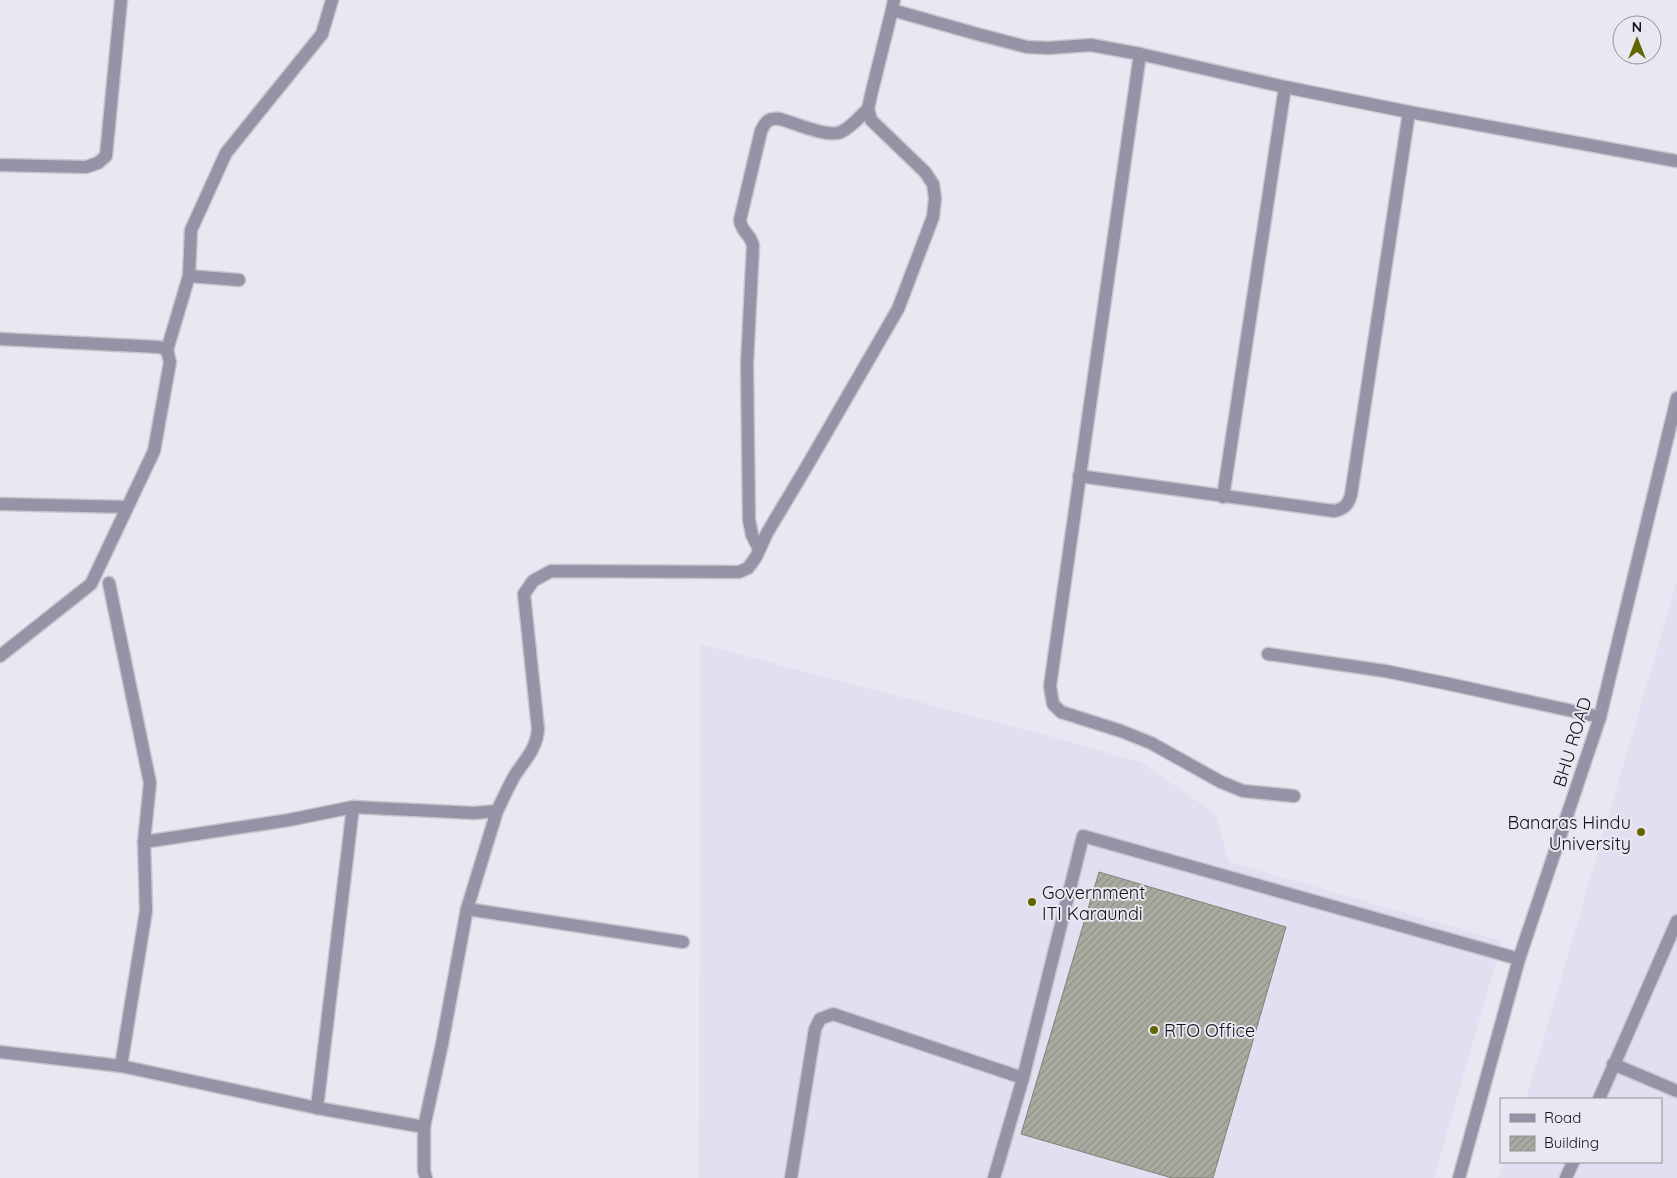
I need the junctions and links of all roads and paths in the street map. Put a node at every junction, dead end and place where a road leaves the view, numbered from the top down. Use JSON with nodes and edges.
{"nodes":[{"id":1,"x":121,"y":0,"type":"edge"},
{"id":2,"x":332,"y":0,"type":"edge"},
{"id":3,"x":893,"y":5,"type":"edge"},
{"id":4,"x":1140,"y":54,"type":"junction"},
{"id":5,"x":1285,"y":87,"type":"junction"},
{"id":6,"x":868,"y":109,"type":"junction"},
{"id":7,"x":1409,"y":112,"type":"junction"},
{"id":8,"x":1677,"y":161,"type":"edge"},
{"id":9,"x":0,"y":165,"type":"edge"},
{"id":10,"x":189,"y":276,"type":"junction"},
{"id":11,"x":239,"y":280,"type":"dead end"},
{"id":12,"x":0,"y":338,"type":"edge"},
{"id":13,"x":168,"y":350,"type":"junction"},
{"id":14,"x":1677,"y":398,"type":"edge"},
{"id":15,"x":1079,"y":476,"type":"junction"},
{"id":16,"x":1223,"y":497,"type":"junction"},
{"id":17,"x":0,"y":504,"type":"edge"},
{"id":18,"x":127,"y":507,"type":"junction"},
{"id":19,"x":759,"y":549,"type":"junction"},
{"id":20,"x":109,"y":583,"type":"dead end"},
{"id":21,"x":1268,"y":654,"type":"dead end"},
{"id":22,"x":0,"y":656,"type":"edge"},
{"id":23,"x":1600,"y":717,"type":"junction"},
{"id":24,"x":1294,"y":796,"type":"dead end"},
{"id":25,"x":353,"y":807,"type":"junction"},
{"id":26,"x":496,"y":811,"type":"junction"},
{"id":27,"x":144,"y":842,"type":"junction"},
{"id":28,"x":467,"y":909,"type":"junction"},
{"id":29,"x":1677,"y":921,"type":"edge"},
{"id":30,"x":683,"y":942,"type":"dead end"},
{"id":31,"x":1519,"y":959,"type":"junction"},
{"id":32,"x":0,"y":1052,"type":"edge"},
{"id":33,"x":1613,"y":1064,"type":"junction"},
{"id":34,"x":121,"y":1066,"type":"junction"},
{"id":35,"x":1023,"y":1078,"type":"junction"},
{"id":36,"x":1677,"y":1090,"type":"edge"},
{"id":37,"x":1599,"y":1098,"type":"edge"},
{"id":38,"x":318,"y":1108,"type":"junction"},
{"id":39,"x":424,"y":1127,"type":"junction"},
{"id":40,"x":1573,"y":1163,"type":"edge"},
{"id":41,"x":426,"y":1178,"type":"edge"},
{"id":42,"x":791,"y":1178,"type":"edge"},
{"id":43,"x":994,"y":1178,"type":"edge"},
{"id":44,"x":1459,"y":1178,"type":"edge"},
{"id":45,"x":1566,"y":1178,"type":"edge"}],
"edges":[{"from":1,"to":9,"type":"street"},
{"from":2,"to":10,"type":"street"},
{"from":3,"to":4,"type":"street"},
{"from":3,"to":6,"type":"street"},
{"from":4,"to":5,"type":"street"},
{"from":4,"to":15,"type":"street"},
{"from":5,"to":7,"type":"street"},
{"from":5,"to":16,"type":"street"},
{"from":6,"to":19,"type":"street"},
{"from":6,"to":19,"type":"street"},
{"from":7,"to":8,"type":"street"},
{"from":7,"to":16,"type":"street"},
{"from":10,"to":11,"type":"street"},
{"from":10,"to":13,"type":"street"},
{"from":12,"to":13,"type":"street"},
{"from":13,"to":18,"type":"street"},
{"from":14,"to":23,"type":"street","name":"BHU ROAD"},
{"from":15,"to":16,"type":"street"},
{"from":15,"to":24,"type":"street"},
{"from":17,"to":18,"type":"street"},
{"from":18,"to":22,"type":"street"},
{"from":19,"to":26,"type":"street"},
{"from":20,"to":27,"type":"street"},
{"from":21,"to":23,"type":"street"},
{"from":23,"to":31,"type":"street","name":"BHU ROAD"},
{"from":25,"to":26,"type":"street"},
{"from":25,"to":27,"type":"street"},
{"from":25,"to":38,"type":"street"},
{"from":26,"to":28,"type":"street"},
{"from":27,"to":34,"type":"street"},
{"from":28,"to":30,"type":"street"},
{"from":28,"to":39,"type":"street"},
{"from":29,"to":33,"type":"street"},
{"from":31,"to":35,"type":"street"},
{"from":31,"to":44,"type":"street","name":"BHU ROAD"},
{"from":32,"to":34,"type":"street"},
{"from":33,"to":36,"type":"street"},
{"from":33,"to":37,"type":"street"},
{"from":34,"to":38,"type":"street"},
{"from":35,"to":42,"type":"street"},
{"from":35,"to":43,"type":"street"},
{"from":38,"to":39,"type":"street"},
{"from":39,"to":41,"type":"street"},
{"from":40,"to":45,"type":"street"}]}
